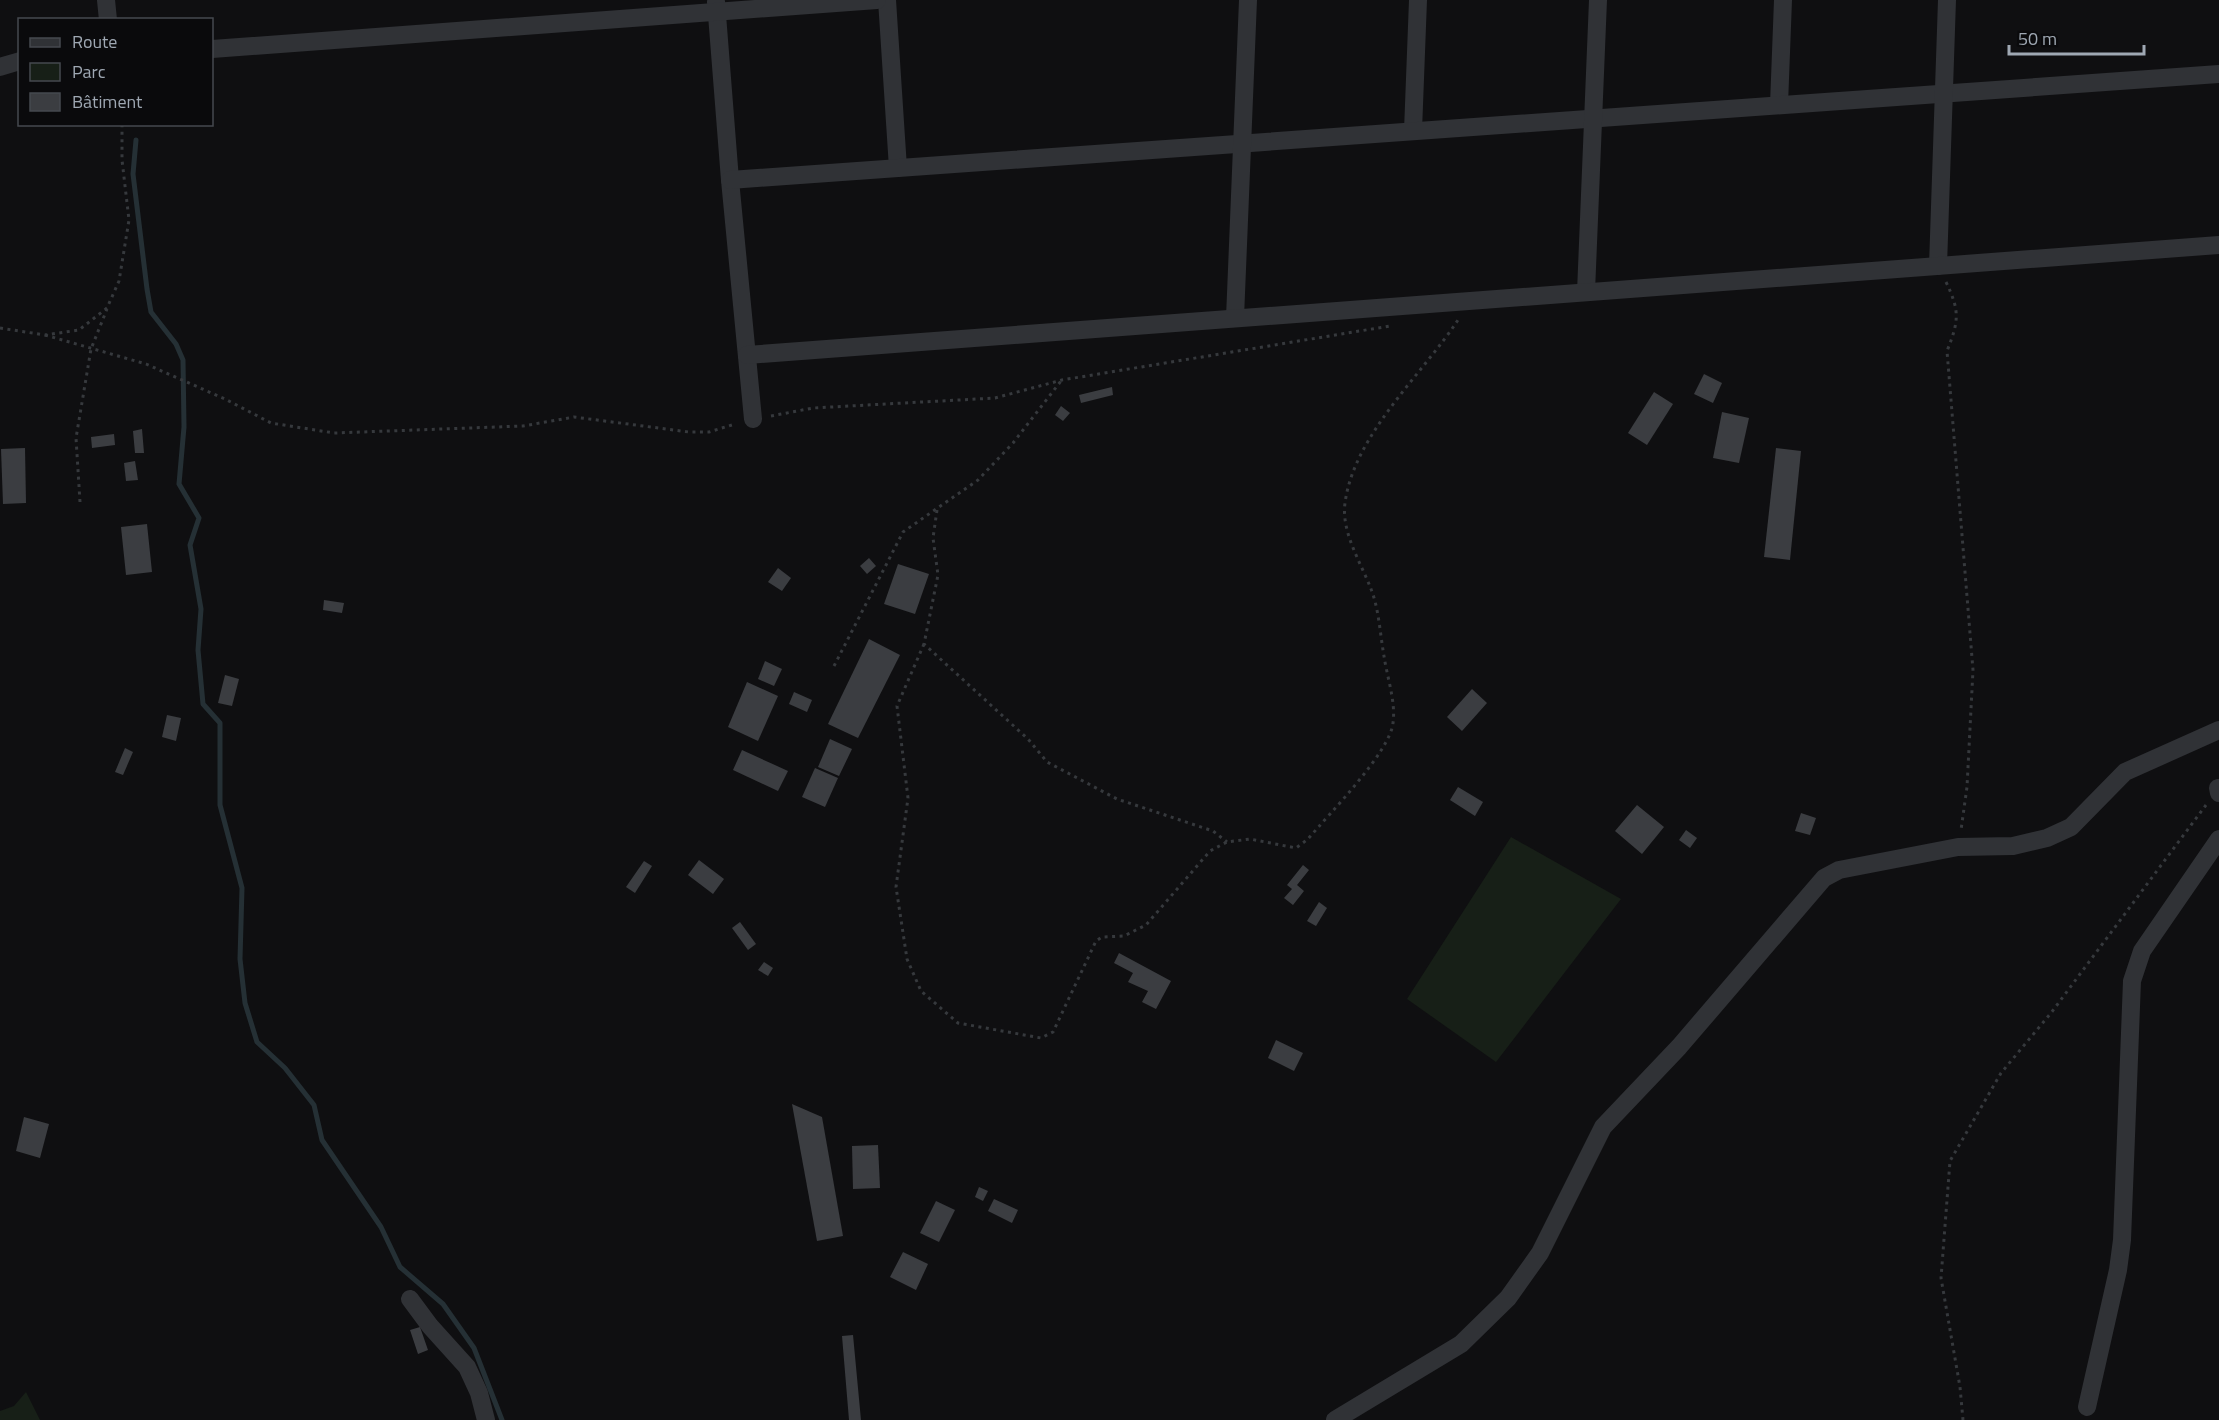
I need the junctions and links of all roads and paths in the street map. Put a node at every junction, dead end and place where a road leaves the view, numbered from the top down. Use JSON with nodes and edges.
{"nodes":[{"id":1,"x":106,"y":0,"type":"edge"},
{"id":2,"x":877,"y":0,"type":"edge"},
{"id":3,"x":887,"y":0,"type":"edge"},
{"id":4,"x":1248,"y":0,"type":"edge"},
{"id":5,"x":1418,"y":0,"type":"edge"},
{"id":6,"x":1598,"y":0,"type":"edge"},
{"id":7,"x":1783,"y":0,"type":"edge"},
{"id":8,"x":1947,"y":0,"type":"edge"},
{"id":9,"x":717,"y":6,"type":"edge"},
{"id":10,"x":108,"y":18,"type":"edge"},
{"id":11,"x":213,"y":49,"type":"edge"},
{"id":12,"x":18,"y":62,"type":"edge"},
{"id":13,"x":0,"y":67,"type":"edge"},
{"id":14,"x":2219,"y":74,"type":"edge"},
{"id":15,"x":1944,"y":94,"type":"junction"},
{"id":16,"x":1779,"y":105,"type":"junction"},
{"id":17,"x":1594,"y":118,"type":"junction"},
{"id":18,"x":122,"y":126,"type":"edge"},
{"id":19,"x":1413,"y":131,"type":"junction"},
{"id":20,"x":1242,"y":143,"type":"junction"},
{"id":21,"x":898,"y":168,"type":"junction"},
{"id":22,"x":730,"y":180,"type":"junction"},
{"id":23,"x":2219,"y":245,"type":"edge"},
{"id":24,"x":1938,"y":266,"type":"junction"},
{"id":25,"x":1586,"y":292,"type":"junction"},
{"id":26,"x":1471,"y":301,"type":"junction"},
{"id":27,"x":107,"y":308,"type":"junction"},
{"id":28,"x":1235,"y":318,"type":"junction"},
{"id":29,"x":0,"y":328,"type":"edge"},
{"id":30,"x":747,"y":355,"type":"junction"},
{"id":31,"x":1062,"y":380,"type":"dead end"},
{"id":32,"x":753,"y":419,"type":"dead end"},
{"id":33,"x":80,"y":502,"type":"dead end"},
{"id":34,"x":936,"y":510,"type":"junction"},
{"id":35,"x":924,"y":644,"type":"junction"},
{"id":36,"x":834,"y":666,"type":"dead end"},
{"id":37,"x":2219,"y":730,"type":"edge"},
{"id":38,"x":2218,"y":791,"type":"edge"},
{"id":39,"x":2219,"y":840,"type":"edge"},
{"id":40,"x":1227,"y":842,"type":"junction"},
{"id":41,"x":1958,"y":847,"type":"junction"},
{"id":42,"x":410,"y":1299,"type":"dead end"},
{"id":43,"x":2087,"y":1407,"type":"dead end"},
{"id":44,"x":486,"y":1420,"type":"edge"},
{"id":45,"x":1335,"y":1420,"type":"edge"},
{"id":46,"x":1963,"y":1420,"type":"edge"}],
"edges":[{"from":1,"to":10,"type":"street"},
{"from":2,"to":9,"type":"street"},
{"from":3,"to":21,"type":"street"},
{"from":4,"to":20,"type":"street"},
{"from":5,"to":19,"type":"street"},
{"from":6,"to":17,"type":"street"},
{"from":7,"to":16,"type":"street"},
{"from":8,"to":15,"type":"street"},
{"from":9,"to":11,"type":"street"},
{"from":9,"to":22,"type":"street"},
{"from":12,"to":13,"type":"street"},
{"from":14,"to":15,"type":"street"},
{"from":15,"to":16,"type":"street"},
{"from":15,"to":24,"type":"street"},
{"from":16,"to":17,"type":"street"},
{"from":17,"to":19,"type":"street"},
{"from":17,"to":25,"type":"street"},
{"from":18,"to":27,"type":"path"},
{"from":19,"to":20,"type":"street"},
{"from":20,"to":21,"type":"street"},
{"from":20,"to":28,"type":"street"},
{"from":21,"to":22,"type":"street"},
{"from":22,"to":30,"type":"street"},
{"from":23,"to":24,"type":"street"},
{"from":24,"to":25,"type":"street"},
{"from":24,"to":41,"type":"path"},
{"from":25,"to":26,"type":"street"},
{"from":26,"to":28,"type":"street"},
{"from":26,"to":40,"type":"path"},
{"from":27,"to":29,"type":"path"},
{"from":27,"to":33,"type":"path"},
{"from":28,"to":30,"type":"street"},
{"from":30,"to":32,"type":"street"},
{"from":31,"to":34,"type":"path"},
{"from":34,"to":35,"type":"path"},
{"from":34,"to":36,"type":"path"},
{"from":35,"to":40,"type":"path"},
{"from":35,"to":40,"type":"path"},
{"from":37,"to":41,"type":"street"},
{"from":38,"to":46,"type":"path"},
{"from":39,"to":43,"type":"street"},
{"from":41,"to":45,"type":"street"},
{"from":42,"to":44,"type":"street"}]}
